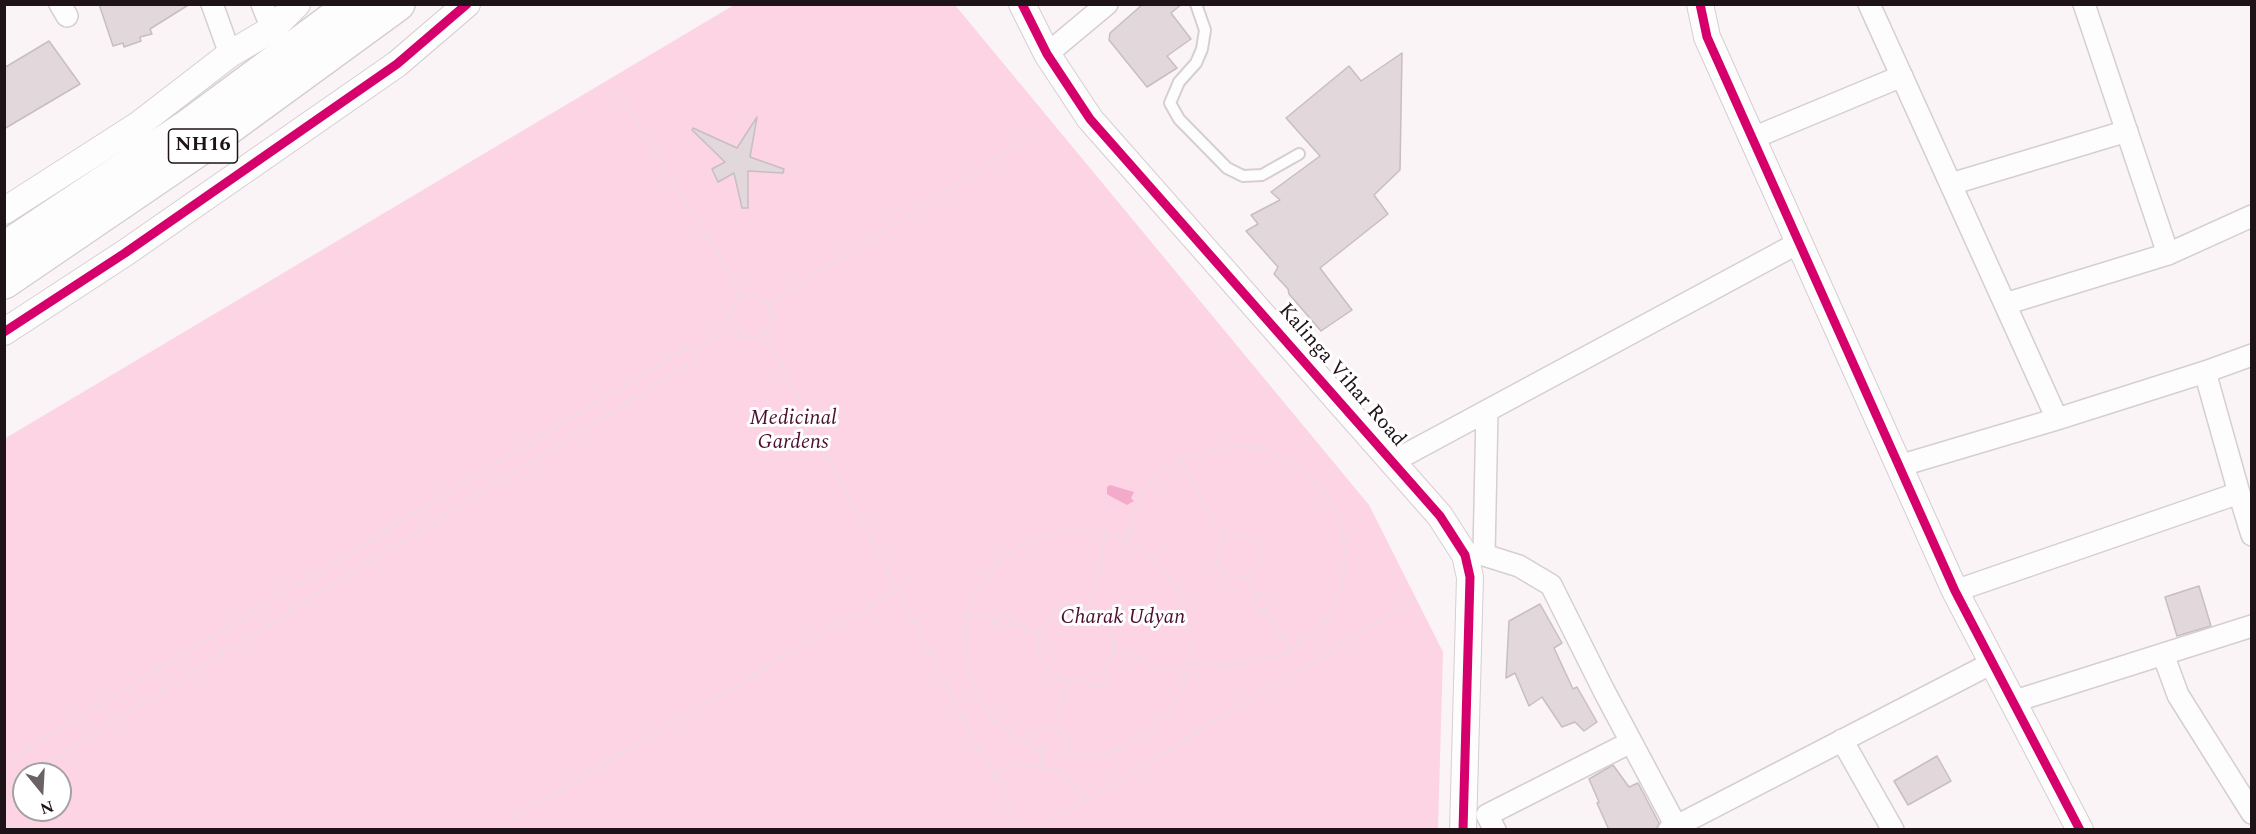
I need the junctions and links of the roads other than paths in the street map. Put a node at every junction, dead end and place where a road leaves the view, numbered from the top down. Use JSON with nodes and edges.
{"nodes":[{"id":1,"x":212,"y":4,"type":"edge"},
{"id":2,"x":262,"y":4,"type":"edge"},
{"id":3,"x":297,"y":4,"type":"edge"},
{"id":4,"x":353,"y":4,"type":"edge"},
{"id":5,"x":398,"y":4,"type":"edge"},
{"id":6,"x":468,"y":4,"type":"edge"},
{"id":7,"x":1022,"y":4,"type":"edge"},
{"id":8,"x":1107,"y":4,"type":"edge"},
{"id":9,"x":1196,"y":4,"type":"edge"},
{"id":10,"x":1700,"y":4,"type":"edge"},
{"id":11,"x":1869,"y":4,"type":"edge"},
{"id":12,"x":2084,"y":4,"type":"edge"},
{"id":13,"x":272,"y":30,"type":"junction"},
{"id":14,"x":230,"y":54,"type":"junction"},
{"id":15,"x":1047,"y":54,"type":"junction"},
{"id":16,"x":1902,"y":76,"type":"junction"},
{"id":17,"x":2127,"y":131,"type":"junction"},
{"id":18,"x":1753,"y":138,"type":"junction"},
{"id":19,"x":1299,"y":154,"type":"dead end"},
{"id":20,"x":1951,"y":184,"type":"junction"},
{"id":21,"x":4,"y":211,"type":"edge"},
{"id":22,"x":2252,"y":216,"type":"edge"},
{"id":23,"x":1800,"y":242,"type":"junction"},
{"id":24,"x":4,"y":249,"type":"edge"},
{"id":25,"x":2168,"y":254,"type":"junction"},
{"id":26,"x":4,"y":282,"type":"edge"},
{"id":27,"x":2006,"y":304,"type":"junction"},
{"id":28,"x":4,"y":332,"type":"edge"},
{"id":29,"x":2252,"y":355,"type":"edge"},
{"id":30,"x":2205,"y":372,"type":"junction"},
{"id":31,"x":1487,"y":411,"type":"junction"},
{"id":32,"x":2057,"y":419,"type":"junction"},
{"id":33,"x":1392,"y":462,"type":"junction"},
{"id":34,"x":1899,"y":466,"type":"junction"},
{"id":35,"x":2239,"y":493,"type":"junction"},
{"id":36,"x":2252,"y":535,"type":"edge"},
{"id":37,"x":1474,"y":555,"type":"junction"},
{"id":38,"x":1954,"y":591,"type":"junction"},
{"id":39,"x":2252,"y":626,"type":"edge"},
{"id":40,"x":2163,"y":654,"type":"junction"},
{"id":41,"x":1992,"y":663,"type":"junction"},
{"id":42,"x":2012,"y":702,"type":"junction"},
{"id":43,"x":1842,"y":740,"type":"junction"},
{"id":44,"x":1631,"y":742,"type":"junction"},
{"id":45,"x":2252,"y":813,"type":"edge"},
{"id":46,"x":1676,"y":828,"type":"edge"},
{"id":47,"x":1463,"y":830,"type":"edge"},
{"id":48,"x":1495,"y":830,"type":"edge"},
{"id":49,"x":1893,"y":830,"type":"edge"},
{"id":50,"x":2080,"y":830,"type":"edge"}],
"edges":[{"from":1,"to":14,"type":"street"},
{"from":2,"to":13,"type":"street"},
{"from":3,"to":13,"type":"street"},
{"from":4,"to":24,"type":"highway","number":"NH16"},
{"from":5,"to":26,"type":"highway","number":"NH16"},
{"from":6,"to":28,"type":"street"},
{"from":7,"to":15,"type":"street","name":"Kalinga Vihar Road"},
{"from":8,"to":15,"type":"street"},
{"from":9,"to":19,"type":"lane"},
{"from":10,"to":18,"type":"street"},
{"from":11,"to":16,"type":"street"},
{"from":12,"to":17,"type":"street"},
{"from":13,"to":14,"type":"street"},
{"from":14,"to":21,"type":"street"},
{"from":15,"to":33,"type":"street","name":"Kalinga Vihar Road"},
{"from":16,"to":18,"type":"street"},
{"from":16,"to":20,"type":"street"},
{"from":17,"to":20,"type":"street"},
{"from":17,"to":25,"type":"street"},
{"from":18,"to":23,"type":"street"},
{"from":20,"to":27,"type":"street"},
{"from":22,"to":25,"type":"street"},
{"from":23,"to":31,"type":"street"},
{"from":23,"to":34,"type":"street"},
{"from":25,"to":27,"type":"street"},
{"from":27,"to":32,"type":"street"},
{"from":29,"to":30,"type":"street"},
{"from":30,"to":32,"type":"street"},
{"from":30,"to":35,"type":"street"},
{"from":31,"to":33,"type":"street"},
{"from":31,"to":37,"type":"street"},
{"from":32,"to":34,"type":"street"},
{"from":33,"to":37,"type":"street","name":"Kalinga Vihar Road"},
{"from":34,"to":38,"type":"street"},
{"from":35,"to":36,"type":"street"},
{"from":35,"to":38,"type":"street"},
{"from":37,"to":44,"type":"street"},
{"from":37,"to":47,"type":"street","name":"Kalinga Vihar Road"},
{"from":38,"to":41,"type":"street"},
{"from":39,"to":40,"type":"street"},
{"from":40,"to":42,"type":"street"},
{"from":40,"to":45,"type":"street"},
{"from":41,"to":42,"type":"street"},
{"from":41,"to":43,"type":"street"},
{"from":42,"to":50,"type":"street"},
{"from":43,"to":46,"type":"street"},
{"from":43,"to":49,"type":"street"},
{"from":44,"to":46,"type":"street"},
{"from":44,"to":48,"type":"street"}]}
